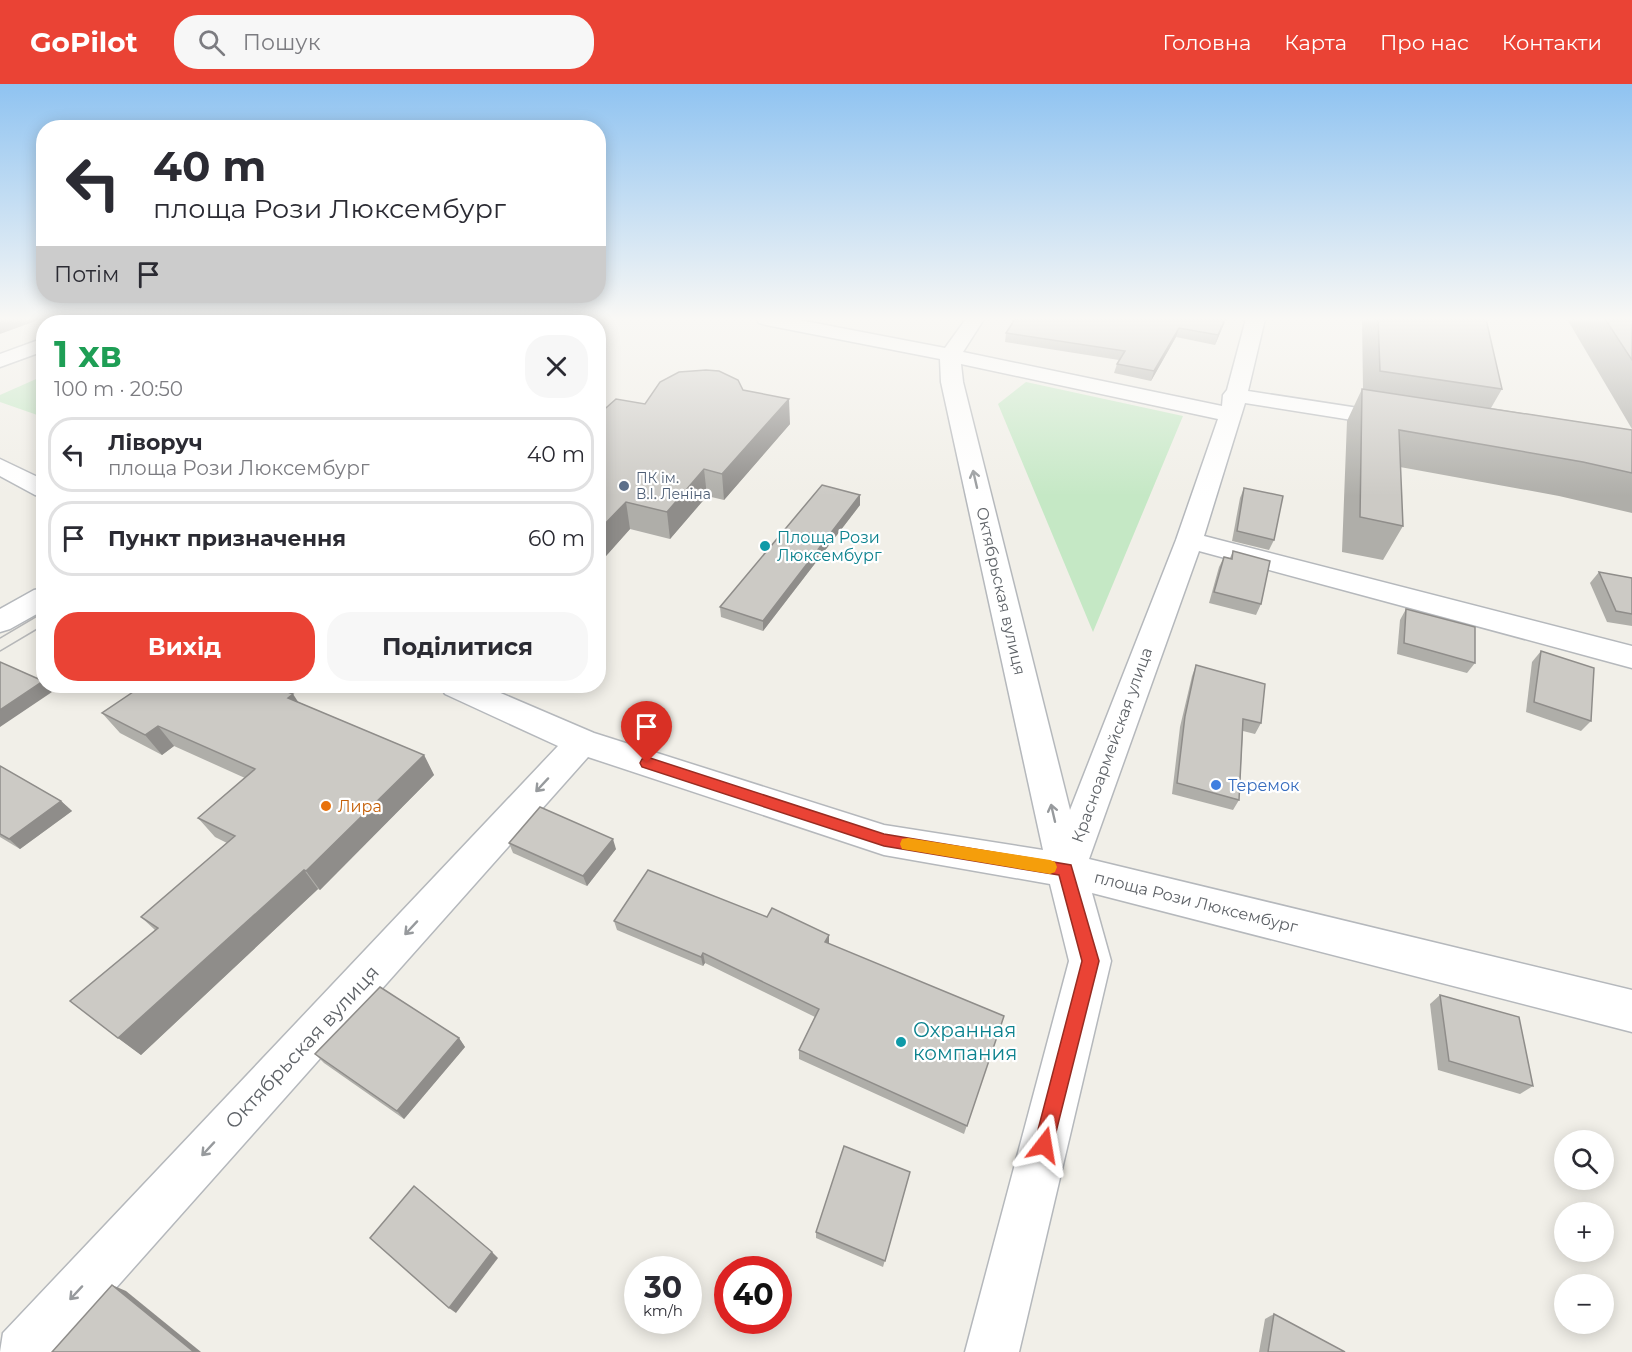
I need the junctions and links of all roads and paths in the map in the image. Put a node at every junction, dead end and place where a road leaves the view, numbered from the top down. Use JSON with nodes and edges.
{"nodes":[{"id":1,"x":952,"y":378,"type":"edge"},
{"id":2,"x":1081,"y":378,"type":"edge"},
{"id":3,"x":1240,"y":378,"type":"edge"},
{"id":4,"x":1233,"y":405,"type":"junction"},
{"id":5,"x":1422,"y":424,"type":"edge"},
{"id":6,"x":0,"y":466,"type":"edge"},
{"id":7,"x":36,"y":486,"type":"edge"},
{"id":8,"x":1189,"y":540,"type":"junction"},
{"id":9,"x":36,"y":602,"type":"edge"},
{"id":10,"x":0,"y":622,"type":"edge"},
{"id":11,"x":1632,"y":657,"type":"edge"},
{"id":12,"x":472,"y":693,"type":"edge"},
{"id":13,"x":582,"y":742,"type":"junction"},
{"id":14,"x":1066,"y":870,"type":"junction"},
{"id":15,"x":1632,"y":1011,"type":"edge"},
{"id":16,"x":22,"y":1352,"type":"edge"},
{"id":17,"x":992,"y":1352,"type":"edge"}],
"edges":[{"from":14,"to":1,"type":"street","name":"Октябрьская вулиця","one_way":true},
{"from":2,"to":4,"type":"street"},
{"from":3,"to":4,"type":"street","name":"Красноармейская улица"},
{"from":4,"to":5,"type":"street"},
{"from":4,"to":8,"type":"street","name":"Красноармейская улица"},
{"from":6,"to":7,"type":"street"},
{"from":8,"to":11,"type":"street"},
{"from":8,"to":14,"type":"street","name":"Красноармейская улица"},
{"from":9,"to":10,"type":"street"},
{"from":12,"to":13,"type":"street","name":"площа Рози Люксембург"},
{"from":13,"to":14,"type":"street","name":"площа Рози Люксембург"},
{"from":13,"to":16,"type":"street","name":"Октябрьская вулиця","one_way":true},
{"from":14,"to":15,"type":"street","name":"площа Рози Люксембург"},
{"from":14,"to":17,"type":"street"}]}
